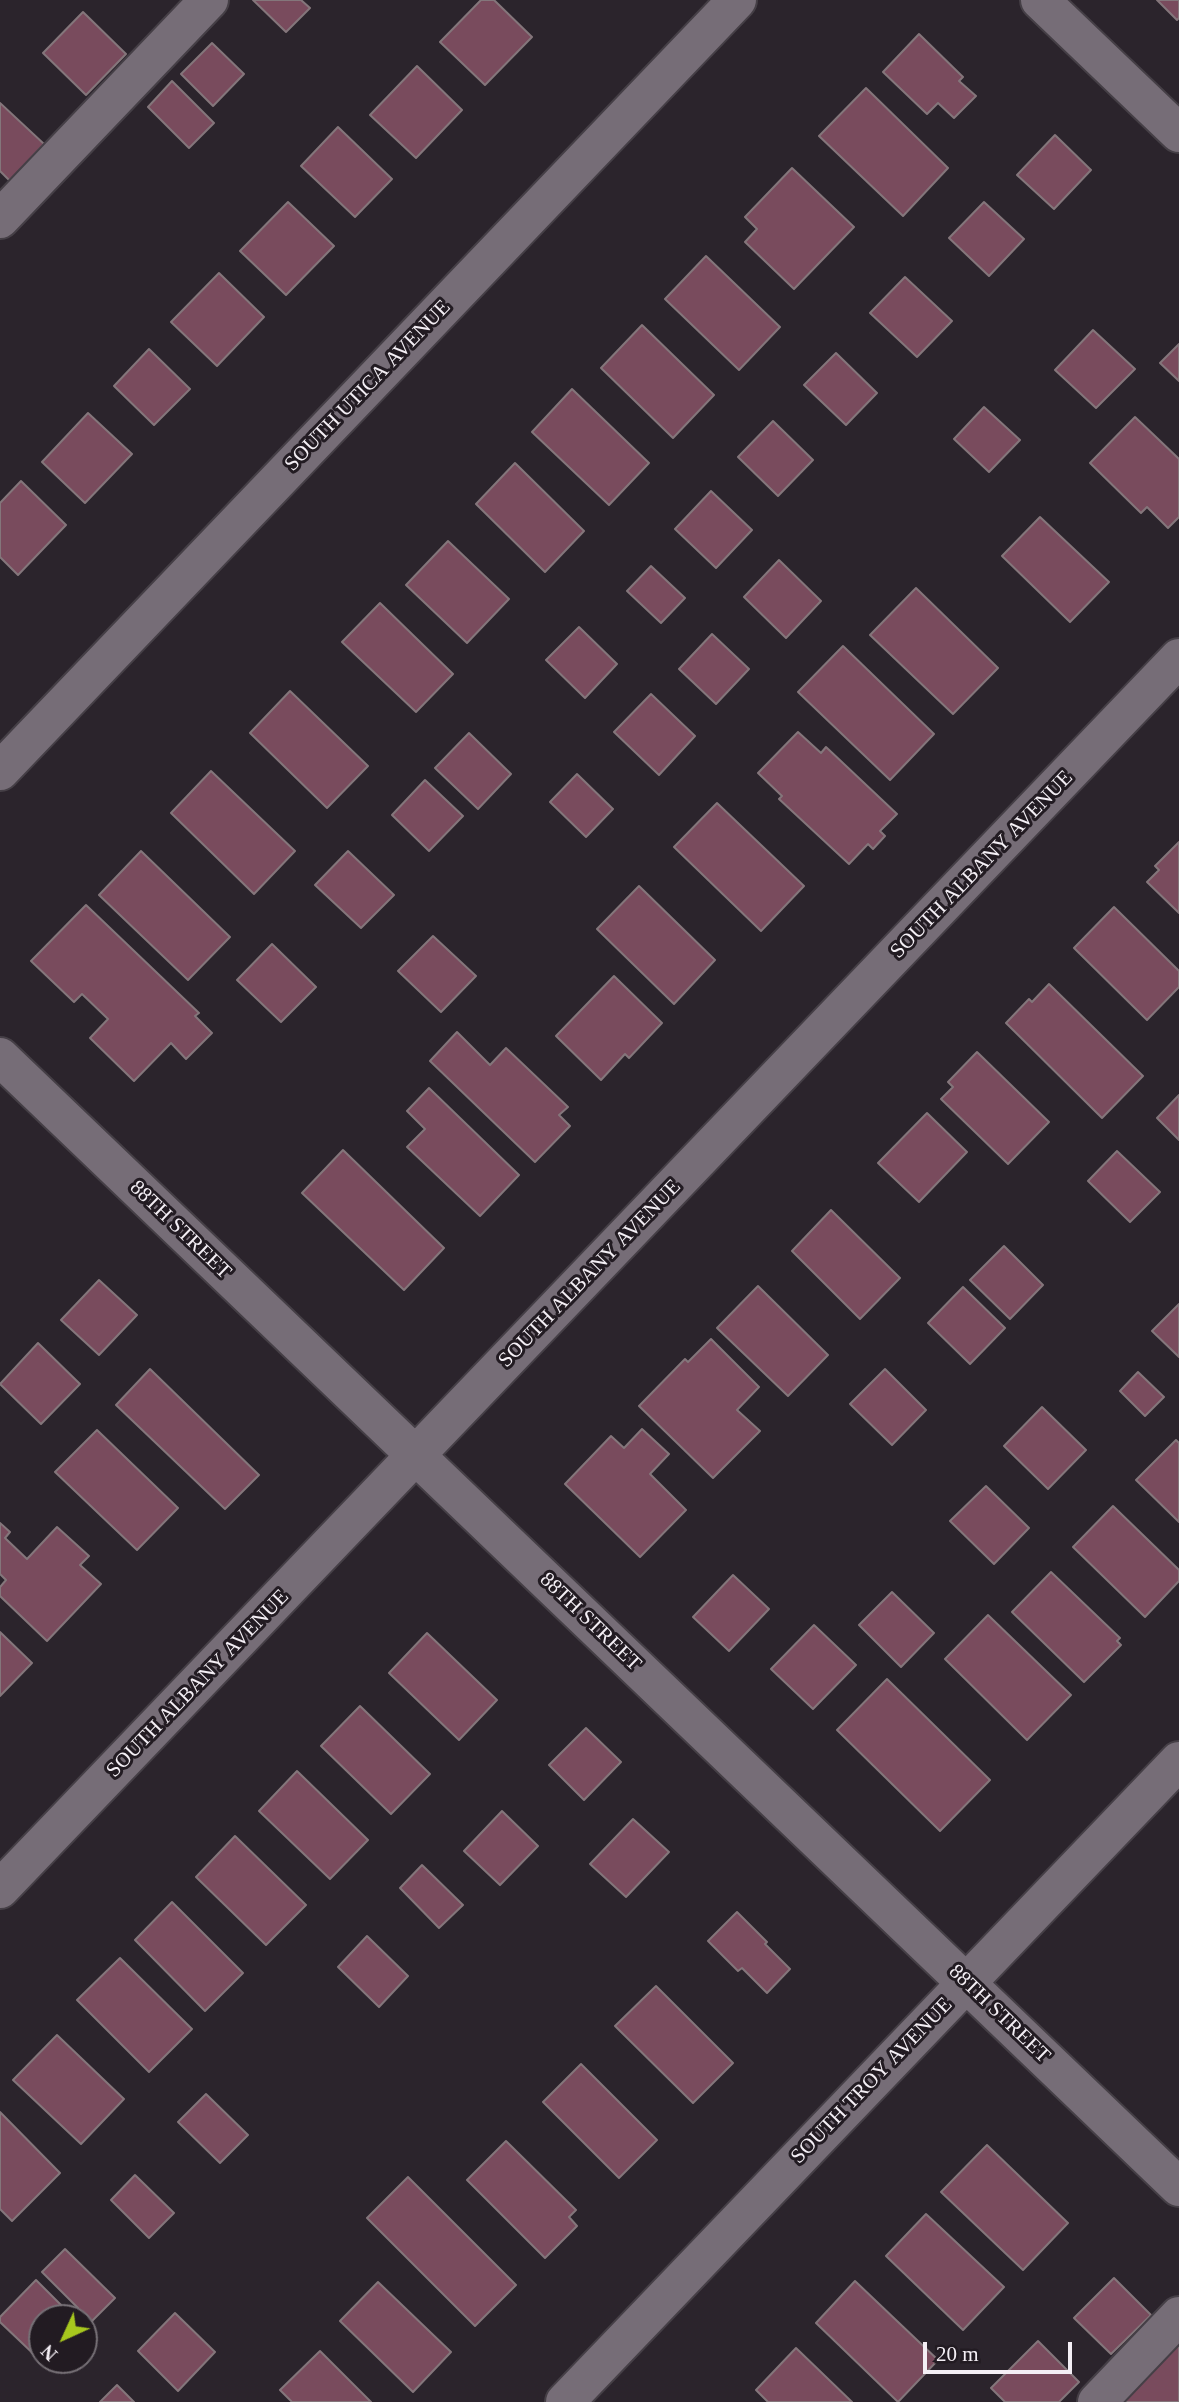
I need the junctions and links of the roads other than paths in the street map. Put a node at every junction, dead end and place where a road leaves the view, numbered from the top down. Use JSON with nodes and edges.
{"nodes":[{"id":1,"x":209,"y":0,"type":"edge"},
{"id":2,"x":737,"y":0,"type":"edge"},
{"id":3,"x":1040,"y":0,"type":"edge"},
{"id":4,"x":1179,"y":133,"type":"edge"},
{"id":5,"x":0,"y":219,"type":"edge"},
{"id":6,"x":1179,"y":658,"type":"edge"},
{"id":7,"x":0,"y":771,"type":"edge"},
{"id":8,"x":0,"y":1057,"type":"edge"},
{"id":9,"x":416,"y":1456,"type":"junction"},
{"id":10,"x":1179,"y":1761,"type":"edge"},
{"id":11,"x":0,"y":1889,"type":"edge"},
{"id":12,"x":967,"y":1983,"type":"junction"},
{"id":13,"x":1179,"y":2187,"type":"edge"},
{"id":14,"x":1179,"y":2316,"type":"edge"},
{"id":15,"x":565,"y":2402,"type":"edge"},
{"id":16,"x":1097,"y":2402,"type":"edge"}],
"edges":[{"from":1,"to":5,"type":"street"},
{"from":2,"to":7,"type":"street","name":"SOUTH UTICA AVENUE"},
{"from":3,"to":4,"type":"street"},
{"from":6,"to":9,"type":"street","name":"SOUTH ALBANY AVENUE"},
{"from":8,"to":9,"type":"street","name":"88TH STREET"},
{"from":9,"to":11,"type":"street","name":"SOUTH ALBANY AVENUE"},
{"from":9,"to":12,"type":"street","name":"88TH STREET"},
{"from":10,"to":12,"type":"street","name":"SOUTH TROY AVENUE"},
{"from":12,"to":13,"type":"street","name":"88TH STREET"},
{"from":12,"to":15,"type":"street","name":"SOUTH TROY AVENUE"},
{"from":14,"to":16,"type":"street"}]}
